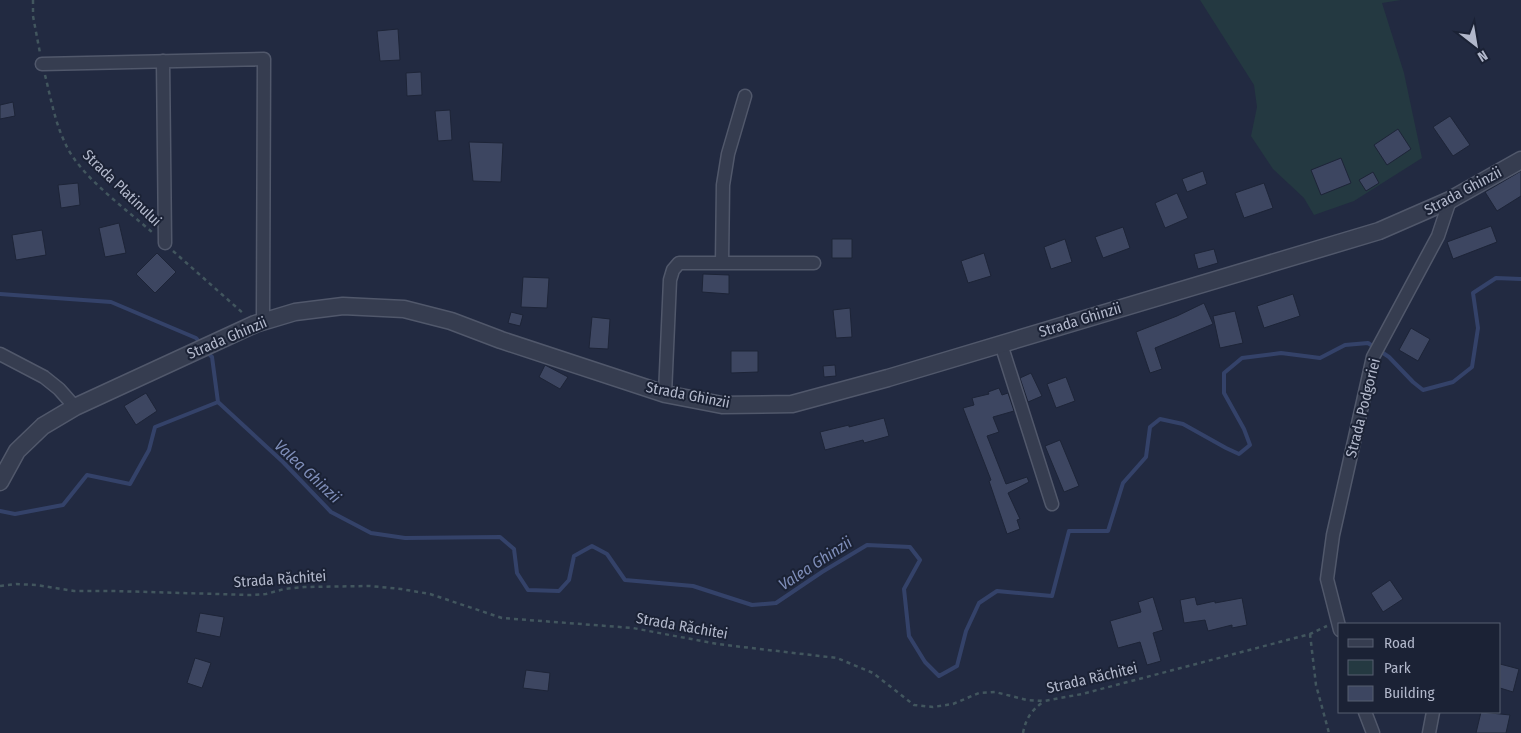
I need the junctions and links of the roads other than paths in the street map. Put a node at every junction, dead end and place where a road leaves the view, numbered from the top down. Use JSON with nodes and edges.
{"nodes":[{"id":1,"x":163,"y":61,"type":"junction"},
{"id":2,"x":42,"y":64,"type":"road end"},
{"id":3,"x":745,"y":96,"type":"dead end"},
{"id":4,"x":1521,"y":160,"type":"edge"},
{"id":5,"x":1450,"y":200,"type":"junction"},
{"id":6,"x":165,"y":244,"type":"road end"},
{"id":7,"x":722,"y":263,"type":"junction"},
{"id":8,"x":814,"y":263,"type":"dead end"},
{"id":9,"x":259,"y":323,"type":"junction"},
{"id":10,"x":1001,"y":344,"type":"junction"},
{"id":11,"x":0,"y":354,"type":"edge"},
{"id":12,"x":665,"y":394,"type":"junction"},
{"id":13,"x":75,"y":406,"type":"junction"},
{"id":14,"x":0,"y":482,"type":"edge"},
{"id":15,"x":1052,"y":504,"type":"dead end"},
{"id":16,"x":1338,"y":626,"type":"edge"},
{"id":17,"x":1365,"y":713,"type":"edge"},
{"id":18,"x":1433,"y":713,"type":"edge"},
{"id":19,"x":1373,"y":733,"type":"edge"},
{"id":20,"x":1430,"y":733,"type":"edge"}],
"edges":[{"from":1,"to":2,"type":"street"},
{"from":1,"to":6,"type":"street"},
{"from":1,"to":9,"type":"street"},
{"from":3,"to":7,"type":"street"},
{"from":4,"to":5,"type":"street","name":"Strada Ghinzii"},
{"from":5,"to":10,"type":"street","name":"Strada Ghinzii"},
{"from":5,"to":16,"type":"street","name":"Strada Podgoriei"},
{"from":7,"to":8,"type":"street"},
{"from":7,"to":12,"type":"street"},
{"from":9,"to":12,"type":"street","name":"Strada Ghinzii"},
{"from":9,"to":13,"type":"street","name":"Strada Ghinzii"},
{"from":10,"to":12,"type":"street","name":"Strada Ghinzii"},
{"from":10,"to":15,"type":"street"},
{"from":11,"to":13,"type":"street"},
{"from":13,"to":14,"type":"street","name":"Strada Ghinzii"},
{"from":17,"to":19,"type":"street"},
{"from":18,"to":20,"type":"street"}]}
